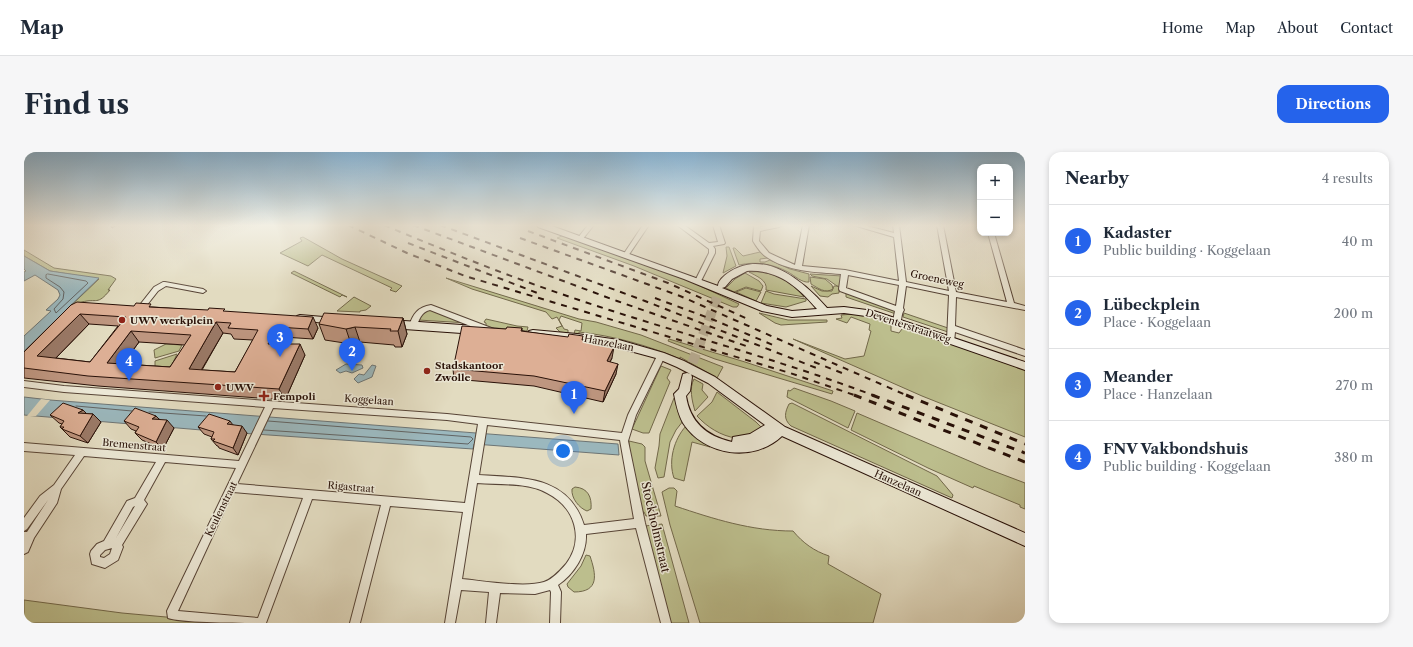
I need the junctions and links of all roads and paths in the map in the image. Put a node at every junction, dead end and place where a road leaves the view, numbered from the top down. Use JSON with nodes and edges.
{"nodes":[{"id":1,"x":603,"y":247,"type":"edge"},
{"id":2,"x":631,"y":247,"type":"edge"},
{"id":3,"x":710,"y":247,"type":"edge"},
{"id":4,"x":761,"y":247,"type":"edge"},
{"id":5,"x":802,"y":247,"type":"edge"},
{"id":6,"x":899,"y":247,"type":"edge"},
{"id":7,"x":944,"y":247,"type":"edge"},
{"id":8,"x":995,"y":247,"type":"edge"},
{"id":9,"x":626,"y":255,"type":"junction"},
{"id":10,"x":798,"y":268,"type":"junction"},
{"id":11,"x":845,"y":272,"type":"junction"},
{"id":12,"x":698,"y":281,"type":"junction"},
{"id":13,"x":904,"y":283,"type":"junction"},
{"id":14,"x":722,"y":285,"type":"tunnel mouth"},
{"id":15,"x":203,"y":291,"type":"dead end"},
{"id":16,"x":953,"y":293,"type":"junction"},
{"id":17,"x":1011,"y":305,"type":"junction"},
{"id":18,"x":130,"y":308,"type":"edge"},
{"id":19,"x":1025,"y":308,"type":"edge"},
{"id":20,"x":145,"y":309,"type":"joint"},
{"id":21,"x":900,"y":310,"type":"junction"},
{"id":22,"x":825,"y":312,"type":"junction"},
{"id":23,"x":292,"y":318,"type":"edge"},
{"id":24,"x":898,"y":321,"type":"junction"},
{"id":25,"x":348,"y":322,"type":"edge"},
{"id":26,"x":376,"y":324,"type":"edge"},
{"id":27,"x":413,"y":326,"type":"junction"},
{"id":28,"x":952,"y":328,"type":"junction"},
{"id":29,"x":495,"y":331,"type":"joint"},
{"id":30,"x":522,"y":333,"type":"edge"},
{"id":31,"x":951,"y":340,"type":"junction"},
{"id":32,"x":1025,"y":353,"type":"edge"},
{"id":33,"x":661,"y":356,"type":"junction"},
{"id":34,"x":1025,"y":366,"type":"edge"},
{"id":35,"x":687,"y":377,"type":"tunnel mouth"},
{"id":36,"x":24,"y":384,"type":"edge"},
{"id":37,"x":271,"y":404,"type":"junction"},
{"id":38,"x":483,"y":421,"type":"junction"},
{"id":39,"x":777,"y":427,"type":"junction"},
{"id":40,"x":625,"y":437,"type":"junction"},
{"id":41,"x":24,"y":446,"type":"edge"},
{"id":42,"x":82,"y":452,"type":"junction"},
{"id":43,"x":162,"y":459,"type":"junction"},
{"id":44,"x":242,"y":465,"type":"junction"},
{"id":45,"x":473,"y":479,"type":"junction"},
{"id":46,"x":57,"y":488,"type":"junction"},
{"id":47,"x":231,"y":488,"type":"junction"},
{"id":48,"x":309,"y":495,"type":"junction"},
{"id":49,"x":387,"y":501,"type":"junction"},
{"id":50,"x":469,"y":508,"type":"junction"},
{"id":51,"x":640,"y":524,"type":"junction"},
{"id":52,"x":24,"y":526,"type":"edge"},
{"id":53,"x":581,"y":530,"type":"junction"},
{"id":54,"x":26,"y":536,"type":"edge"},
{"id":55,"x":1025,"y":540,"type":"edge"},
{"id":56,"x":112,"y":544,"type":"dead end"},
{"id":57,"x":24,"y":549,"type":"edge"},
{"id":58,"x":552,"y":583,"type":"junction"},
{"id":59,"x":456,"y":584,"type":"junction"},
{"id":60,"x":495,"y":587,"type":"junction"},
{"id":61,"x":258,"y":623,"type":"edge"},
{"id":62,"x":261,"y":623,"type":"edge"},
{"id":63,"x":355,"y":623,"type":"edge"},
{"id":64,"x":450,"y":623,"type":"edge"},
{"id":65,"x":491,"y":623,"type":"edge"},
{"id":66,"x":554,"y":623,"type":"edge"},
{"id":67,"x":666,"y":623,"type":"edge"}],
"edges":[{"from":1,"to":9,"type":"street","name":"Deventerstraatweg"},
{"from":2,"to":9,"type":"street"},
{"from":3,"to":12,"type":"street"},
{"from":4,"to":10,"type":"street","name":"Groeneweg"},
{"from":5,"to":10,"type":"street"},
{"from":6,"to":13,"type":"street"},
{"from":7,"to":16,"type":"street"},
{"from":8,"to":17,"type":"street"},
{"from":9,"to":12,"type":"street","name":"Deventerstraatweg"},
{"from":10,"to":11,"type":"street","name":"Groeneweg"},
{"from":11,"to":13,"type":"street","name":"Groeneweg"},
{"from":11,"to":21,"type":"street","name":"Deventerstraatweg"},
{"from":12,"to":22,"type":"street","name":"Deventerstraatweg"},
{"from":13,"to":16,"type":"street","name":"Groeneweg"},
{"from":13,"to":21,"type":"street"},
{"from":14,"to":22,"type":"street"},
{"from":15,"to":20,"type":"street"},
{"from":16,"to":17,"type":"street","name":"Groeneweg"},
{"from":16,"to":28,"type":"street"},
{"from":17,"to":19,"type":"street","name":"Groeneweg"},
{"from":18,"to":20,"type":"street"},
{"from":21,"to":24,"type":"street"},
{"from":22,"to":24,"type":"street","name":"Deventerstraatweg"},
{"from":23,"to":25,"type":"street"},
{"from":24,"to":31,"type":"street","name":"Deventerstraatweg"},
{"from":26,"to":27,"type":"street"},
{"from":27,"to":29,"type":"street"},
{"from":27,"to":29,"type":"street"},
{"from":28,"to":31,"type":"street"},
{"from":28,"to":32,"type":"street","name":"Deventerstraatweg"},
{"from":30,"to":33,"type":"street","name":"Hanzelaan"},
{"from":31,"to":34,"type":"street","name":"Deventerstraatweg"},
{"from":33,"to":39,"type":"street","name":"Hanzelaan"},
{"from":33,"to":40,"type":"street"},
{"from":35,"to":39,"type":"street"},
{"from":36,"to":37,"type":"street","name":"Koggelaan"},
{"from":37,"to":38,"type":"street","name":"Koggelaan"},
{"from":37,"to":44,"type":"street","name":"Keulenstraat"},
{"from":38,"to":40,"type":"street","name":"Koggelaan"},
{"from":38,"to":45,"type":"street"},
{"from":39,"to":55,"type":"street","name":"Hanzelaan"},
{"from":40,"to":51,"type":"street","name":"Stockholmstraat"},
{"from":41,"to":42,"type":"street","name":"Bremenstraat"},
{"from":42,"to":43,"type":"street","name":"Bremenstraat"},
{"from":42,"to":46,"type":"street"},
{"from":43,"to":44,"type":"street","name":"Bremenstraat"},
{"from":43,"to":56,"type":"street"},
{"from":44,"to":47,"type":"street","name":"Keulenstraat"},
{"from":45,"to":50,"type":"street"},
{"from":45,"to":53,"type":"street"},
{"from":46,"to":52,"type":"street"},
{"from":46,"to":54,"type":"street"},
{"from":47,"to":48,"type":"street","name":"Rigastraat"},
{"from":47,"to":61,"type":"street","name":"Keulenstraat"},
{"from":48,"to":49,"type":"street","name":"Rigastraat"},
{"from":48,"to":62,"type":"street"},
{"from":49,"to":50,"type":"street","name":"Rigastraat"},
{"from":49,"to":63,"type":"street"},
{"from":50,"to":59,"type":"street"},
{"from":51,"to":53,"type":"street"},
{"from":51,"to":67,"type":"street","name":"Stockholmstraat"},
{"from":53,"to":58,"type":"street"},
{"from":54,"to":57,"type":"street"},
{"from":58,"to":60,"type":"street"},
{"from":58,"to":66,"type":"street"},
{"from":59,"to":60,"type":"street"},
{"from":59,"to":64,"type":"street"},
{"from":60,"to":65,"type":"street"}]}
